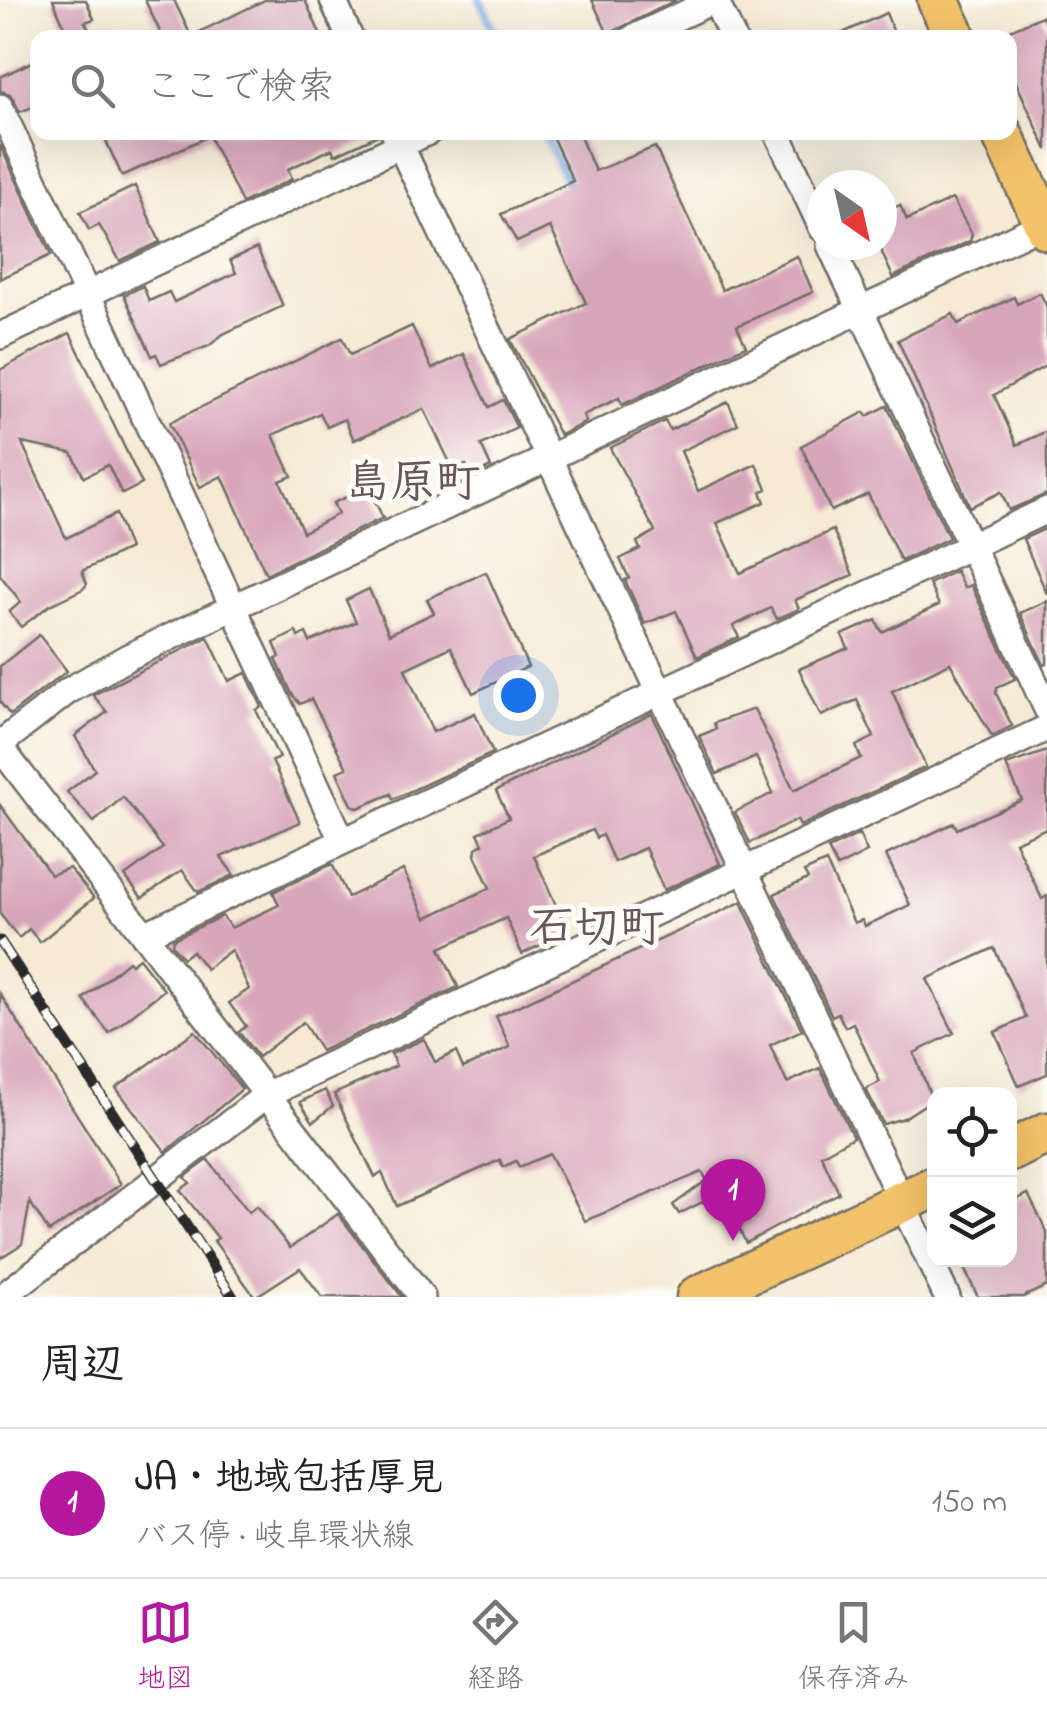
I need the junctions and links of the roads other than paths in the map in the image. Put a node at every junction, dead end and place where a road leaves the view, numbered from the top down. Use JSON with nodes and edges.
{"nodes":[{"id":1,"x":333,"y":0,"type":"edge"},
{"id":2,"x":714,"y":0,"type":"edge"},
{"id":3,"x":938,"y":0,"type":"edge"},
{"id":4,"x":346,"y":30,"type":"edge"},
{"id":5,"x":650,"y":30,"type":"edge"},
{"id":6,"x":728,"y":30,"type":"edge"},
{"id":7,"x":952,"y":30,"type":"edge"},
{"id":8,"x":0,"y":107,"type":"edge"},
{"id":9,"x":395,"y":140,"type":"edge"},
{"id":10,"x":397,"y":140,"type":"edge"},
{"id":11,"x":781,"y":140,"type":"edge"},
{"id":12,"x":1005,"y":140,"type":"edge"},
{"id":13,"x":807,"y":196,"type":"edge"},
{"id":14,"x":1046,"y":225,"type":"edge"},
{"id":15,"x":837,"y":260,"type":"edge"},
{"id":16,"x":87,"y":292,"type":"junction"},
{"id":17,"x":862,"y":314,"type":"junction"},
{"id":18,"x":0,"y":336,"type":"edge"},
{"id":19,"x":547,"y":460,"type":"junction"},
{"id":20,"x":1047,"y":510,"type":"edge"},
{"id":21,"x":970,"y":546,"type":"junction"},
{"id":22,"x":236,"y":607,"type":"junction"},
{"id":23,"x":661,"y":693,"type":"junction"},
{"id":24,"x":1047,"y":710,"type":"edge"},
{"id":25,"x":1047,"y":728,"type":"edge"},
{"id":26,"x":0,"y":746,"type":"edge"},
{"id":27,"x":342,"y":840,"type":"junction"},
{"id":28,"x":742,"y":872,"type":"junction"},
{"id":29,"x":144,"y":935,"type":"junction"},
{"id":30,"x":268,"y":1094,"type":"junction"},
{"id":31,"x":1047,"y":1133,"type":"edge"},
{"id":32,"x":1017,"y":1148,"type":"edge"},
{"id":33,"x":918,"y":1194,"type":"edge"},
{"id":34,"x":2,"y":1297,"type":"edge"},
{"id":35,"x":422,"y":1297,"type":"edge"},
{"id":36,"x":697,"y":1297,"type":"edge"},
{"id":37,"x":947,"y":1297,"type":"edge"}],
"edges":[{"from":1,"to":4,"type":"street"},
{"from":2,"to":5,"type":"street"},
{"from":2,"to":6,"type":"street"},
{"from":3,"to":7,"type":"main road"},
{"from":8,"to":16,"type":"street"},
{"from":9,"to":16,"type":"street"},
{"from":10,"to":19,"type":"street"},
{"from":11,"to":13,"type":"street"},
{"from":12,"to":14,"type":"main road"},
{"from":14,"to":17,"type":"street"},
{"from":15,"to":17,"type":"street"},
{"from":16,"to":18,"type":"street"},
{"from":16,"to":22,"type":"street"},
{"from":17,"to":19,"type":"street"},
{"from":17,"to":21,"type":"street"},
{"from":19,"to":22,"type":"street"},
{"from":19,"to":23,"type":"street"},
{"from":20,"to":21,"type":"street"},
{"from":21,"to":23,"type":"street"},
{"from":21,"to":24,"type":"street"},
{"from":22,"to":26,"type":"street"},
{"from":22,"to":27,"type":"street"},
{"from":23,"to":27,"type":"street"},
{"from":23,"to":28,"type":"street"},
{"from":25,"to":28,"type":"street"},
{"from":26,"to":29,"type":"street"},
{"from":27,"to":29,"type":"street"},
{"from":28,"to":30,"type":"street"},
{"from":28,"to":33,"type":"street"},
{"from":29,"to":30,"type":"street"},
{"from":30,"to":34,"type":"street"},
{"from":30,"to":35,"type":"street"},
{"from":31,"to":32,"type":"main road"},
{"from":33,"to":36,"type":"main road"},
{"from":33,"to":37,"type":"street"}]}
